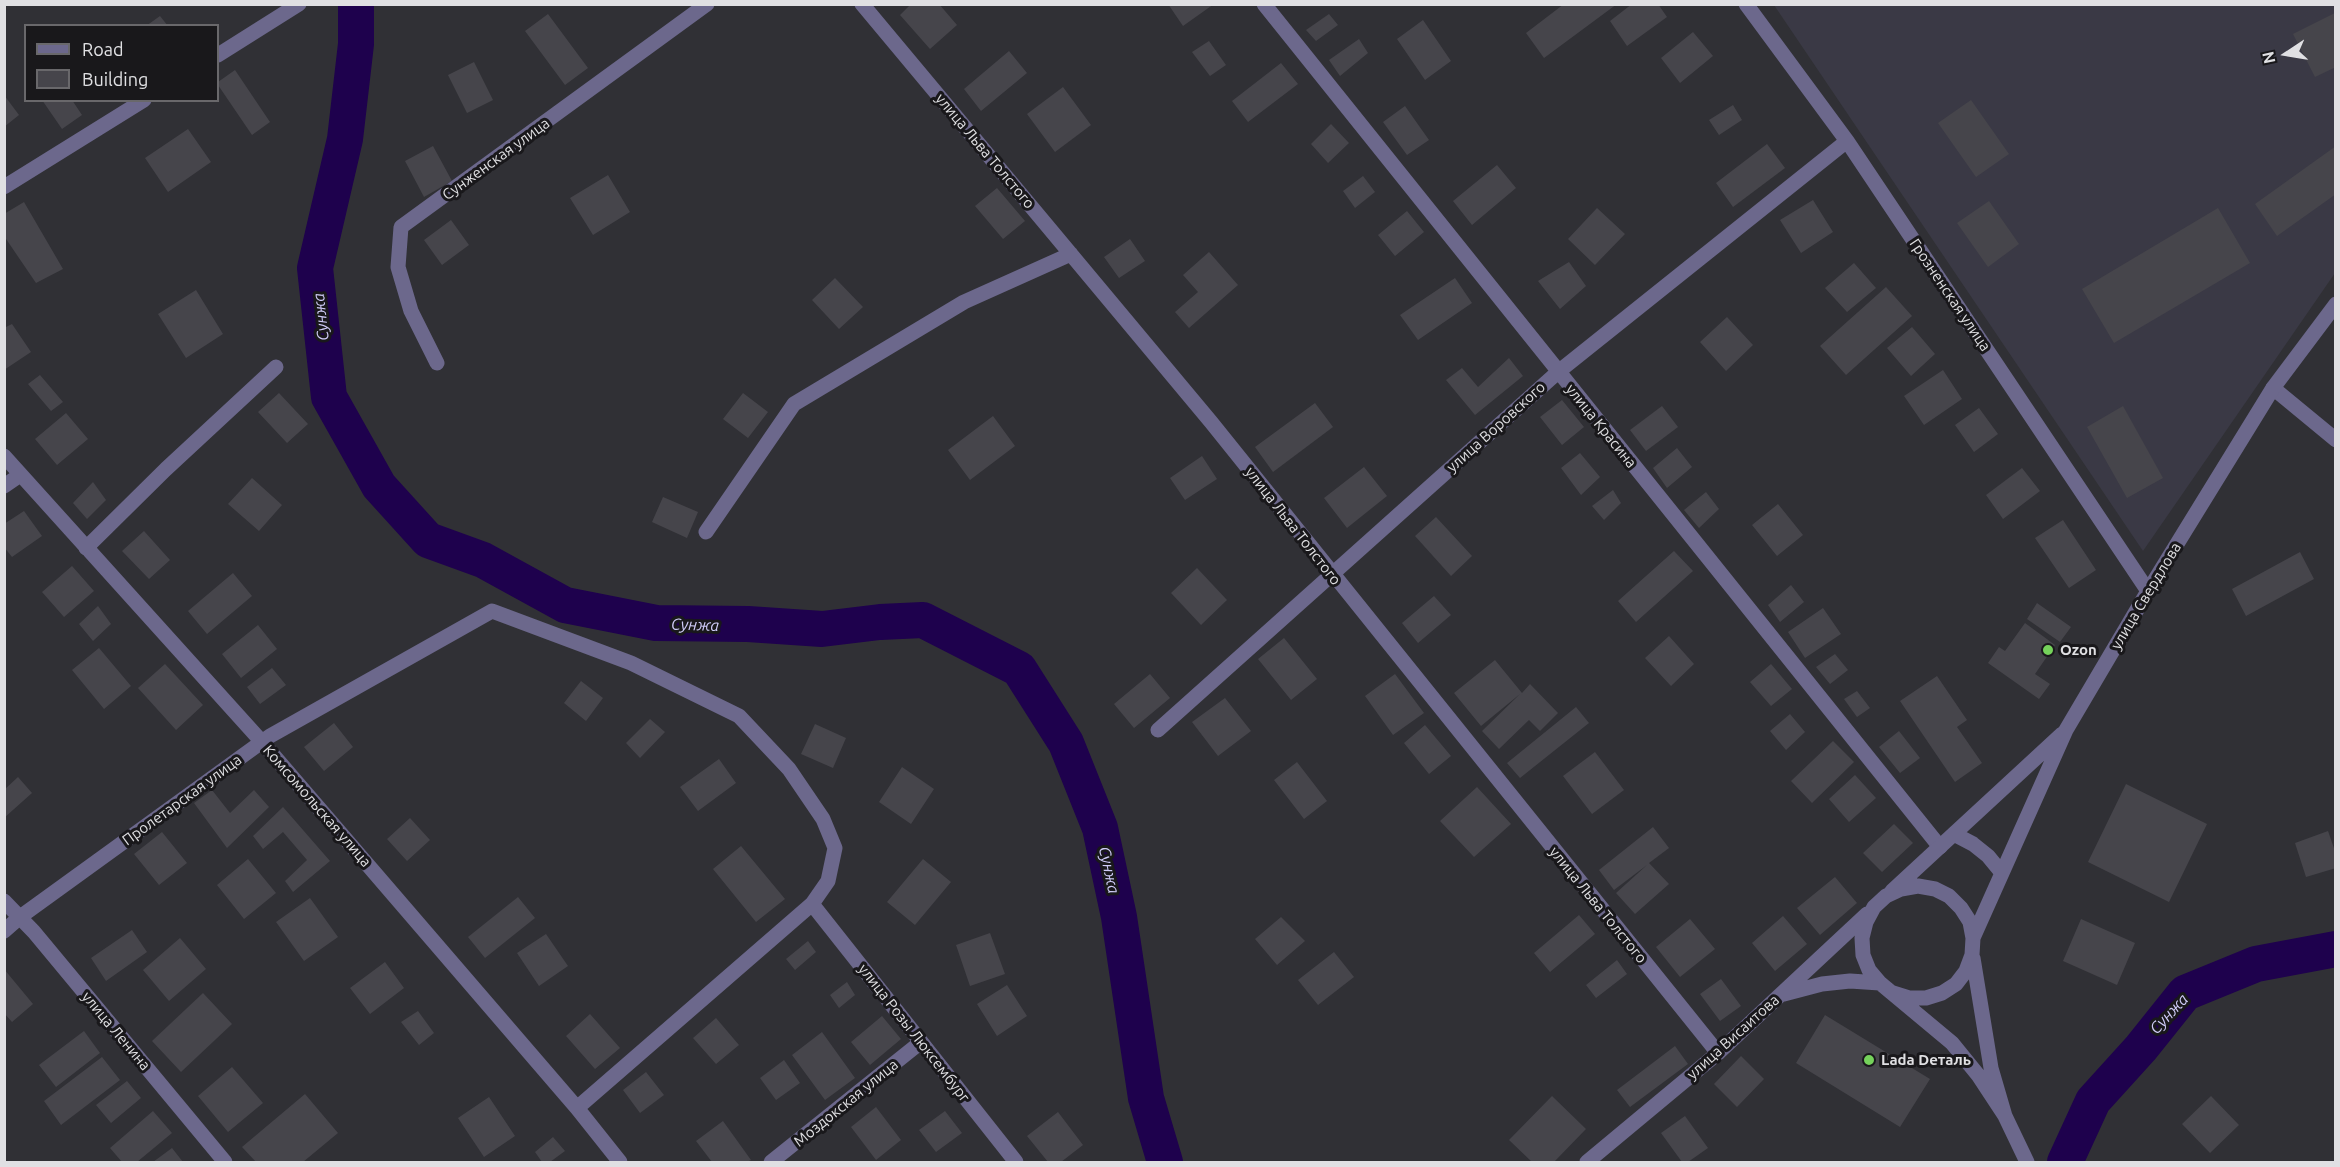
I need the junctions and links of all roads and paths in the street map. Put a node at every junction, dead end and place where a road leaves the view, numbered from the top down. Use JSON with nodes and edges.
{"nodes":[{"id":1,"x":299,"y":4,"type":"edge"},
{"id":2,"x":707,"y":4,"type":"edge"},
{"id":3,"x":862,"y":4,"type":"edge"},
{"id":4,"x":1264,"y":4,"type":"edge"},
{"id":5,"x":1746,"y":4,"type":"edge"},
{"id":6,"x":219,"y":54,"type":"edge"},
{"id":7,"x":141,"y":102,"type":"edge"},
{"id":8,"x":1847,"y":141,"type":"junction"},
{"id":9,"x":4,"y":187,"type":"edge"},
{"id":10,"x":1071,"y":254,"type":"junction"},
{"id":11,"x":2336,"y":304,"type":"edge"},
{"id":12,"x":437,"y":363,"type":"dead end"},
{"id":13,"x":276,"y":367,"type":"dead end"},
{"id":14,"x":1558,"y":372,"type":"junction"},
{"id":15,"x":2273,"y":388,"type":"junction"},
{"id":16,"x":2336,"y":440,"type":"edge"},
{"id":17,"x":4,"y":456,"type":"edge"},
{"id":18,"x":20,"y":475,"type":"junction"},
{"id":19,"x":4,"y":486,"type":"edge"},
{"id":20,"x":706,"y":532,"type":"dead end"},
{"id":21,"x":86,"y":548,"type":"junction"},
{"id":22,"x":1332,"y":575,"type":"junction"},
{"id":23,"x":2148,"y":591,"type":"junction"},
{"id":24,"x":1158,"y":730,"type":"dead end"},
{"id":25,"x":2066,"y":730,"type":"junction"},
{"id":26,"x":262,"y":742,"type":"junction"},
{"id":27,"x":1954,"y":834,"type":"junction"},
{"id":28,"x":1940,"y":847,"type":"junction"},
{"id":29,"x":2002,"y":873,"type":"junction"},
{"id":30,"x":1886,"y":896,"type":"junction"},
{"id":31,"x":4,"y":900,"type":"edge"},
{"id":32,"x":812,"y":904,"type":"junction"},
{"id":33,"x":1874,"y":907,"type":"junction"},
{"id":34,"x":20,"y":917,"type":"junction"},
{"id":35,"x":4,"y":931,"type":"edge"},
{"id":36,"x":1973,"y":938,"type":"junction"},
{"id":37,"x":1972,"y":955,"type":"junction"},
{"id":38,"x":1880,"y":983,"type":"junction"},
{"id":39,"x":1893,"y":993,"type":"junction"},
{"id":40,"x":1781,"y":994,"type":"junction"},
{"id":41,"x":921,"y":1042,"type":"junction"},
{"id":42,"x":1718,"y":1053,"type":"junction"},
{"id":43,"x":577,"y":1108,"type":"junction"},
{"id":44,"x":2006,"y":1116,"type":"junction"},
{"id":45,"x":2025,"y":1158,"type":"edge"},
{"id":46,"x":225,"y":1162,"type":"edge"},
{"id":47,"x":620,"y":1162,"type":"edge"},
{"id":48,"x":771,"y":1162,"type":"edge"},
{"id":49,"x":1016,"y":1162,"type":"edge"},
{"id":50,"x":1587,"y":1162,"type":"edge"}],
"edges":[{"from":1,"to":6,"type":"street"},
{"from":2,"to":12,"type":"street","name":"Сунженская улица"},
{"from":3,"to":10,"type":"street","name":"улица Льва Толстого"},
{"from":4,"to":14,"type":"street","name":"улица Красина"},
{"from":5,"to":8,"type":"street","name":"Грозненская улица"},
{"from":7,"to":9,"type":"street"},
{"from":8,"to":14,"type":"street","name":"улица Воровского"},
{"from":8,"to":23,"type":"street","name":"Грозненская улица"},
{"from":10,"to":20,"type":"street"},
{"from":10,"to":22,"type":"street","name":"улица Льва Толстого"},
{"from":11,"to":15,"type":"street","name":"улица Свердлова"},
{"from":13,"to":21,"type":"street"},
{"from":14,"to":22,"type":"street","name":"улица Воровского"},
{"from":14,"to":28,"type":"street","name":"улица Красина"},
{"from":15,"to":16,"type":"street"},
{"from":15,"to":23,"type":"street","name":"улица Свердлова"},
{"from":17,"to":18,"type":"street","name":"Комсомольская улица"},
{"from":18,"to":19,"type":"street"},
{"from":18,"to":21,"type":"street","name":"Комсомольская улица"},
{"from":21,"to":26,"type":"street","name":"Комсомольская улица"},
{"from":22,"to":24,"type":"street","name":"улица Воровского"},
{"from":22,"to":42,"type":"street","name":"улица Льва Толстого"},
{"from":23,"to":25,"type":"street","name":"улица Свердлова"},
{"from":25,"to":27,"type":"street"},
{"from":25,"to":29,"type":"street","name":"улица Свердлова"},
{"from":26,"to":32,"type":"street","name":"Пролетарская улица"},
{"from":26,"to":34,"type":"street","name":"Пролетарская улица"},
{"from":26,"to":43,"type":"street","name":"Комсомольская улица"},
{"from":27,"to":28,"type":"street"},
{"from":27,"to":29,"type":"street"},
{"from":28,"to":30,"type":"street"},
{"from":29,"to":36,"type":"street","name":"улица Свердлова"},
{"from":30,"to":33,"type":"street"},
{"from":30,"to":36,"type":"street"},
{"from":31,"to":34,"type":"street","name":"улица Ленина"},
{"from":32,"to":41,"type":"street","name":"улица Розы Люксембург"},
{"from":32,"to":43,"type":"street"},
{"from":33,"to":38,"type":"street"},
{"from":33,"to":40,"type":"street","name":"улица Висаитова"},
{"from":34,"to":35,"type":"street","name":"Пролетарская улица"},
{"from":34,"to":46,"type":"street","name":"улица Ленина"},
{"from":36,"to":37,"type":"street"},
{"from":37,"to":39,"type":"street"},
{"from":37,"to":44,"type":"street"},
{"from":38,"to":39,"type":"street"},
{"from":38,"to":40,"type":"street"},
{"from":39,"to":44,"type":"street"},
{"from":40,"to":42,"type":"street","name":"улица Висаитова"},
{"from":41,"to":48,"type":"street","name":"Моздокская улица"},
{"from":41,"to":49,"type":"street","name":"улица Розы Люксембург"},
{"from":42,"to":50,"type":"street","name":"улица Висаитова"},
{"from":43,"to":47,"type":"street","name":"Комсомольская улица"},
{"from":44,"to":45,"type":"street"}]}
